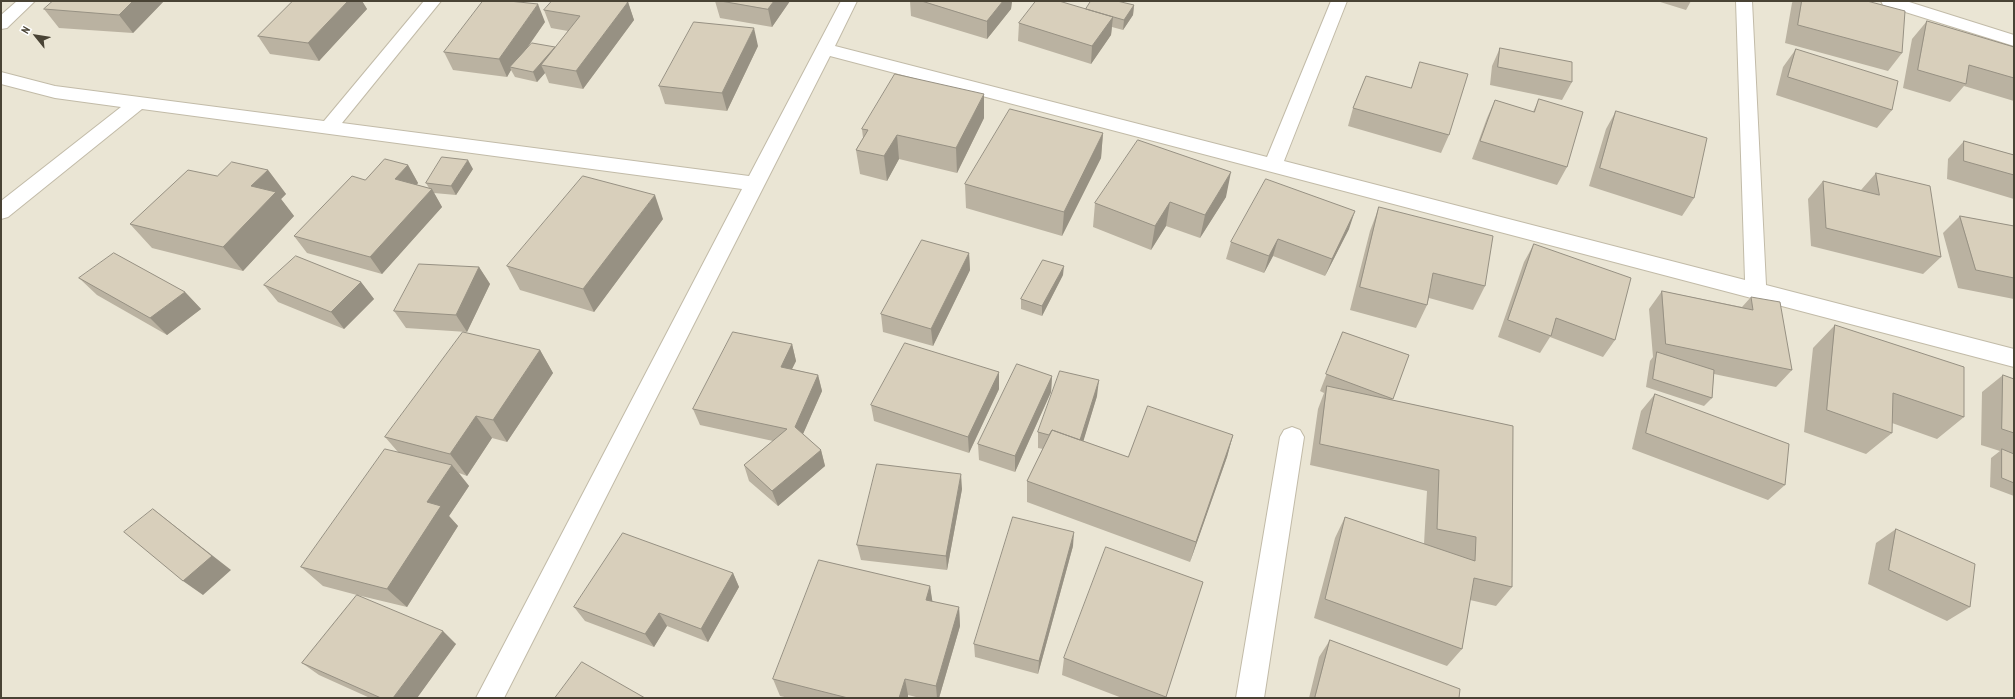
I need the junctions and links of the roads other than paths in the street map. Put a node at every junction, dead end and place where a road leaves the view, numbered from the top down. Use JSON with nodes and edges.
{"nodes":[{"id":1,"x":27,"y":1,"type":"edge"},
{"id":2,"x":433,"y":1,"type":"edge"},
{"id":3,"x":849,"y":1,"type":"edge"},
{"id":4,"x":1339,"y":1,"type":"edge"},
{"id":5,"x":1744,"y":1,"type":"edge"},
{"id":6,"x":1889,"y":1,"type":"edge"},
{"id":7,"x":1,"y":24,"type":"edge"},
{"id":8,"x":2014,"y":41,"type":"edge"},
{"id":9,"x":826,"y":48,"type":"junction"},
{"id":10,"x":1,"y":78,"type":"edge"},
{"id":11,"x":138,"y":103,"type":"junction"},
{"id":12,"x":328,"y":128,"type":"junction"},
{"id":13,"x":1273,"y":166,"type":"junction"},
{"id":14,"x":756,"y":184,"type":"junction"},
{"id":15,"x":1,"y":212,"type":"edge"},
{"id":16,"x":1756,"y":291,"type":"junction"},
{"id":17,"x":2014,"y":358,"type":"edge"},
{"id":18,"x":1292,"y":437,"type":"dead end"},
{"id":19,"x":490,"y":698,"type":"edge"},
{"id":20,"x":1250,"y":698,"type":"edge"}],
"edges":[{"from":1,"to":7,"type":"street"},
{"from":2,"to":12,"type":"street"},
{"from":3,"to":9,"type":"street"},
{"from":4,"to":13,"type":"street"},
{"from":5,"to":16,"type":"street"},
{"from":6,"to":8,"type":"street"},
{"from":9,"to":13,"type":"street"},
{"from":9,"to":14,"type":"street"},
{"from":10,"to":11,"type":"street"},
{"from":11,"to":12,"type":"street"},
{"from":11,"to":15,"type":"street"},
{"from":12,"to":14,"type":"street"},
{"from":13,"to":16,"type":"street"},
{"from":14,"to":19,"type":"street"},
{"from":16,"to":17,"type":"street"},
{"from":18,"to":20,"type":"street"}]}
